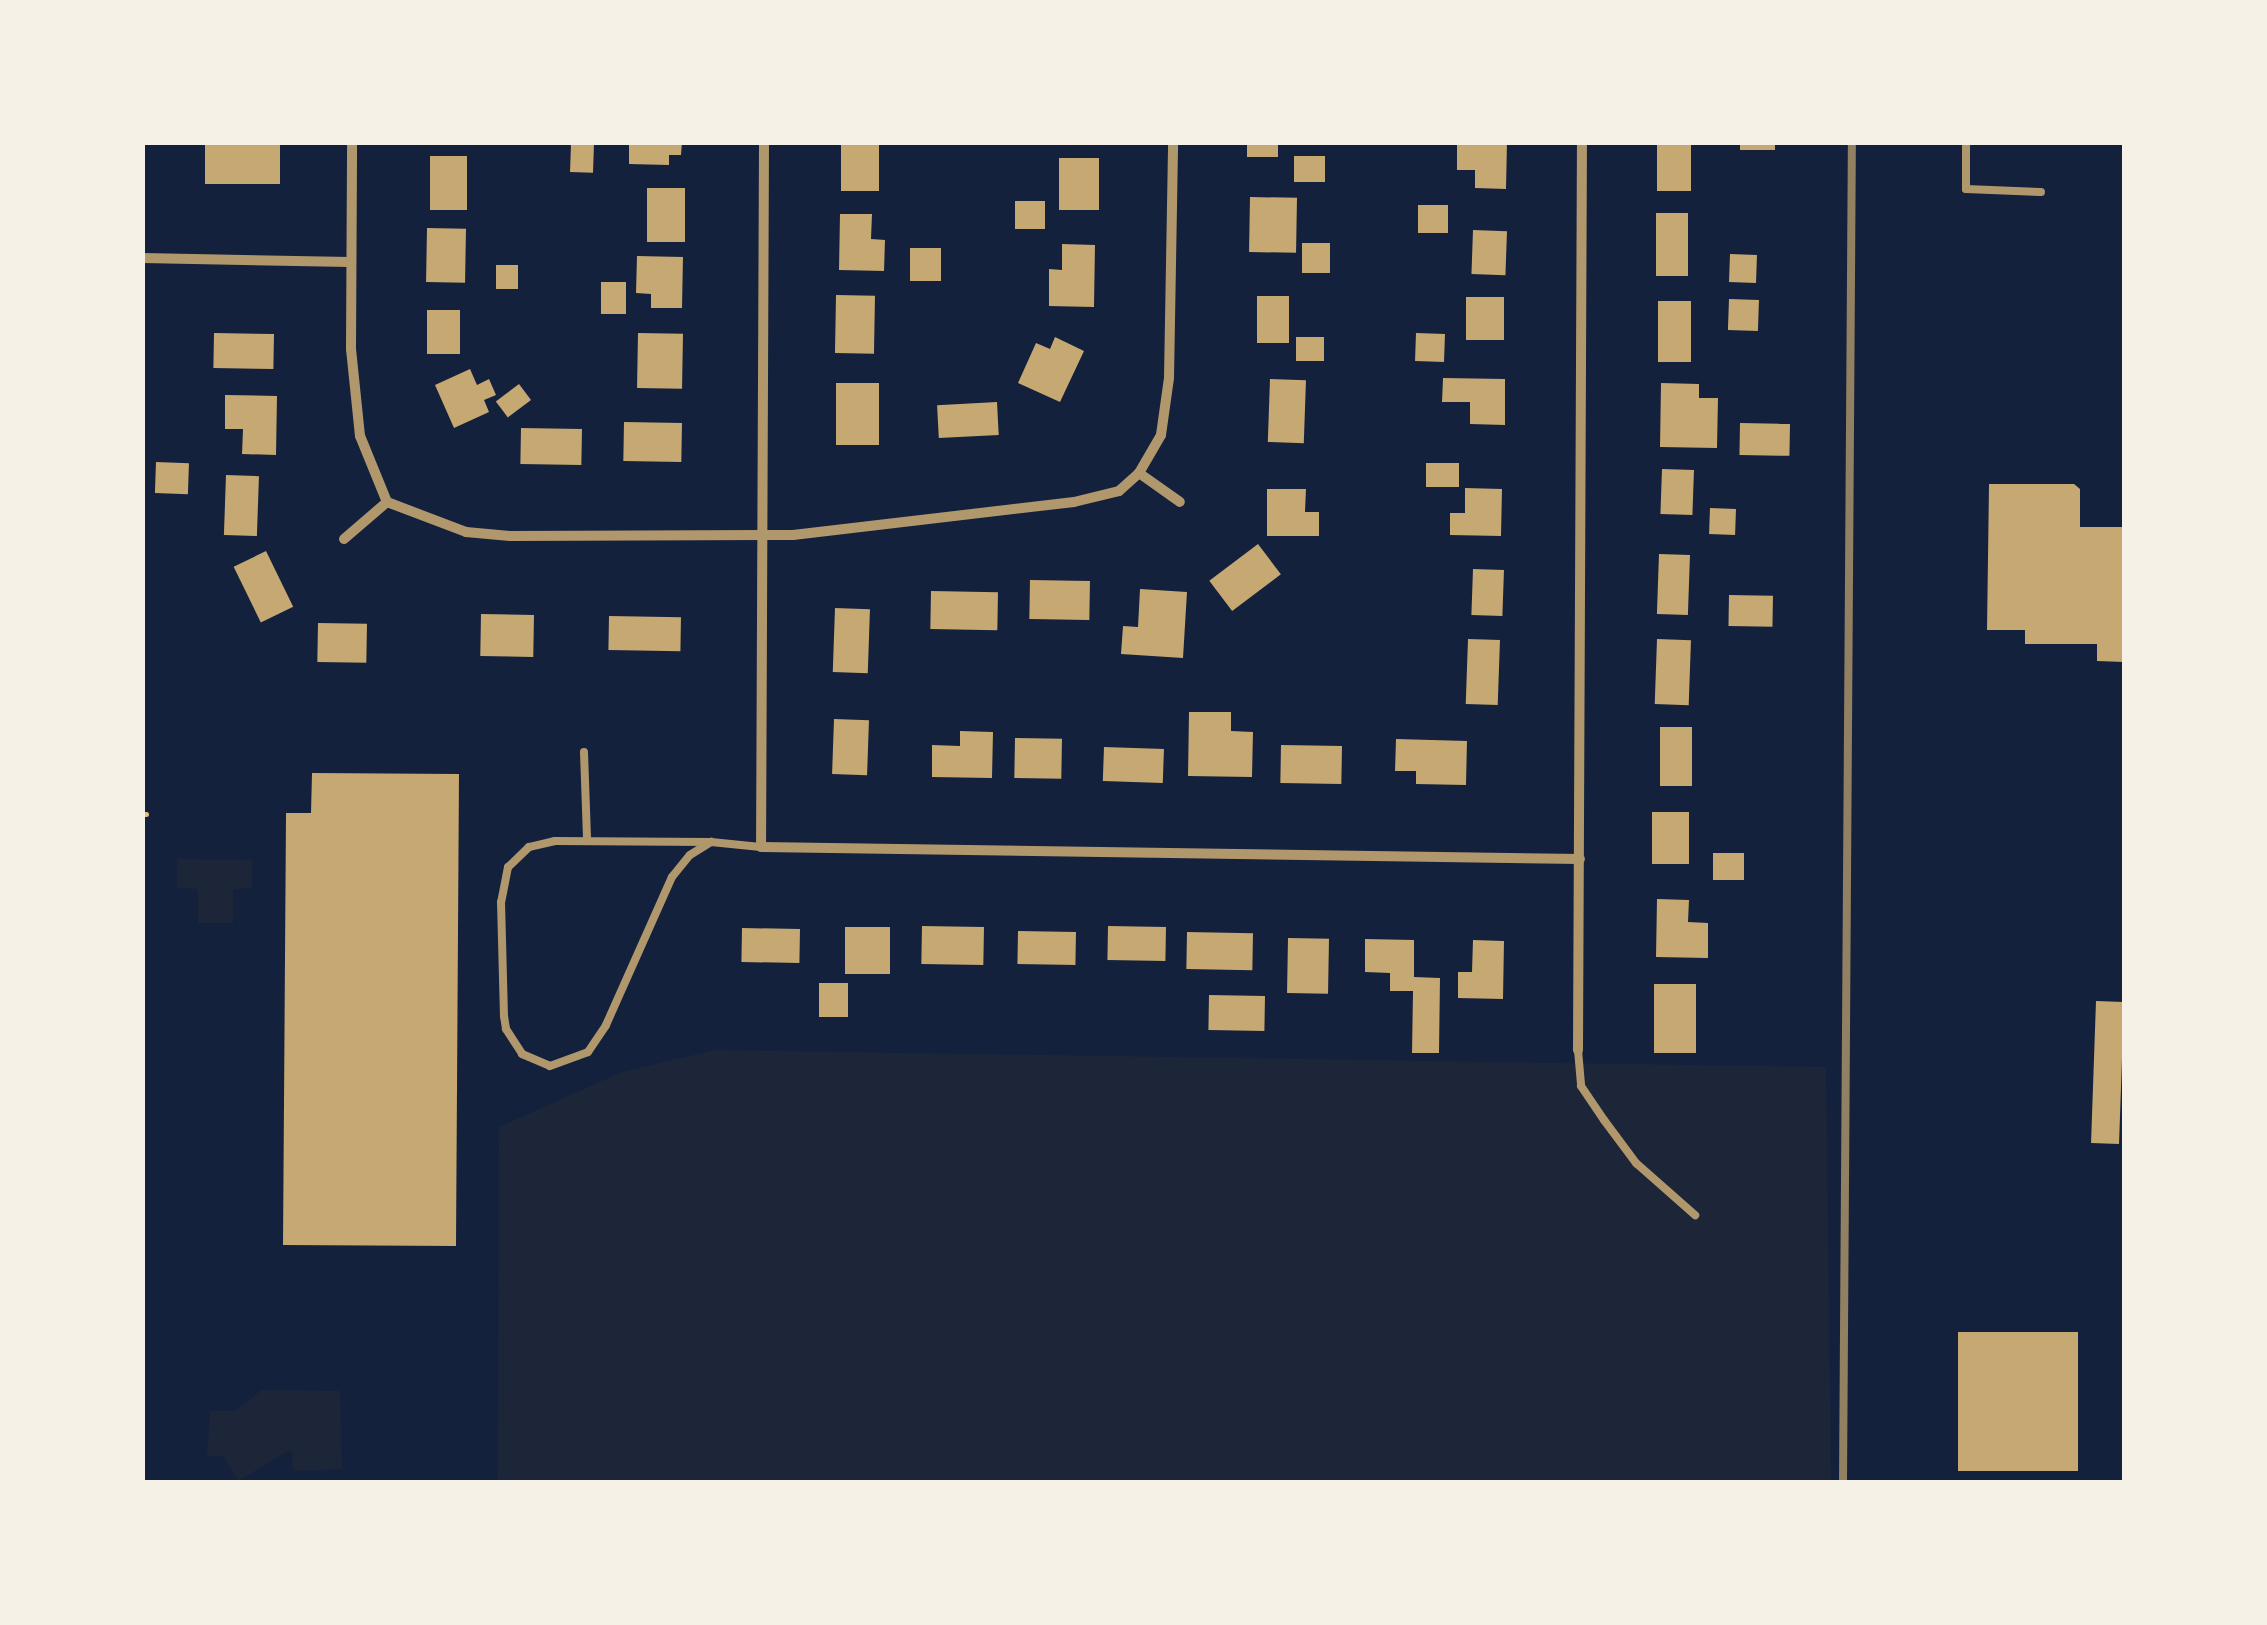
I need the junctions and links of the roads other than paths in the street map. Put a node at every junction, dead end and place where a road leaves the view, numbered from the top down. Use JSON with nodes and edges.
{"nodes":[{"id":1,"x":352,"y":142,"type":"edge"},
{"id":2,"x":764,"y":142,"type":"edge"},
{"id":3,"x":1173,"y":142,"type":"edge"},
{"id":4,"x":1582,"y":142,"type":"edge"},
{"id":5,"x":1966,"y":142,"type":"edge"},
{"id":6,"x":2041,"y":192,"type":"dead end"},
{"id":7,"x":142,"y":258,"type":"edge"},
{"id":8,"x":350,"y":262,"type":"junction"},
{"id":9,"x":1139,"y":474,"type":"junction"},
{"id":10,"x":387,"y":502,"type":"junction"},
{"id":11,"x":1180,"y":502,"type":"dead end"},
{"id":12,"x":762,"y":534,"type":"junction"},
{"id":13,"x":344,"y":539,"type":"dead end"},
{"id":14,"x":584,"y":752,"type":"dead end"},
{"id":15,"x":587,"y":840,"type":"junction"},
{"id":16,"x":712,"y":842,"type":"junction"},
{"id":17,"x":762,"y":847,"type":"junction"},
{"id":18,"x":1580,"y":859,"type":"junction"},
{"id":19,"x":1578,"y":1050,"type":"joint"},
{"id":20,"x":1695,"y":1215,"type":"dead end"}],
"edges":[{"from":1,"to":8,"type":"street"},
{"from":2,"to":12,"type":"street"},
{"from":3,"to":9,"type":"street"},
{"from":4,"to":18,"type":"street"},
{"from":5,"to":6,"type":"lane"},
{"from":7,"to":8,"type":"street"},
{"from":8,"to":10,"type":"street"},
{"from":9,"to":11,"type":"street"},
{"from":9,"to":12,"type":"street"},
{"from":10,"to":12,"type":"street"},
{"from":10,"to":13,"type":"street"},
{"from":12,"to":17,"type":"street"},
{"from":14,"to":15,"type":"lane"},
{"from":15,"to":16,"type":"lane"},
{"from":15,"to":16,"type":"lane"},
{"from":16,"to":17,"type":"lane"},
{"from":17,"to":18,"type":"street"},
{"from":18,"to":19,"type":"street"},
{"from":19,"to":20,"type":"lane"}]}
